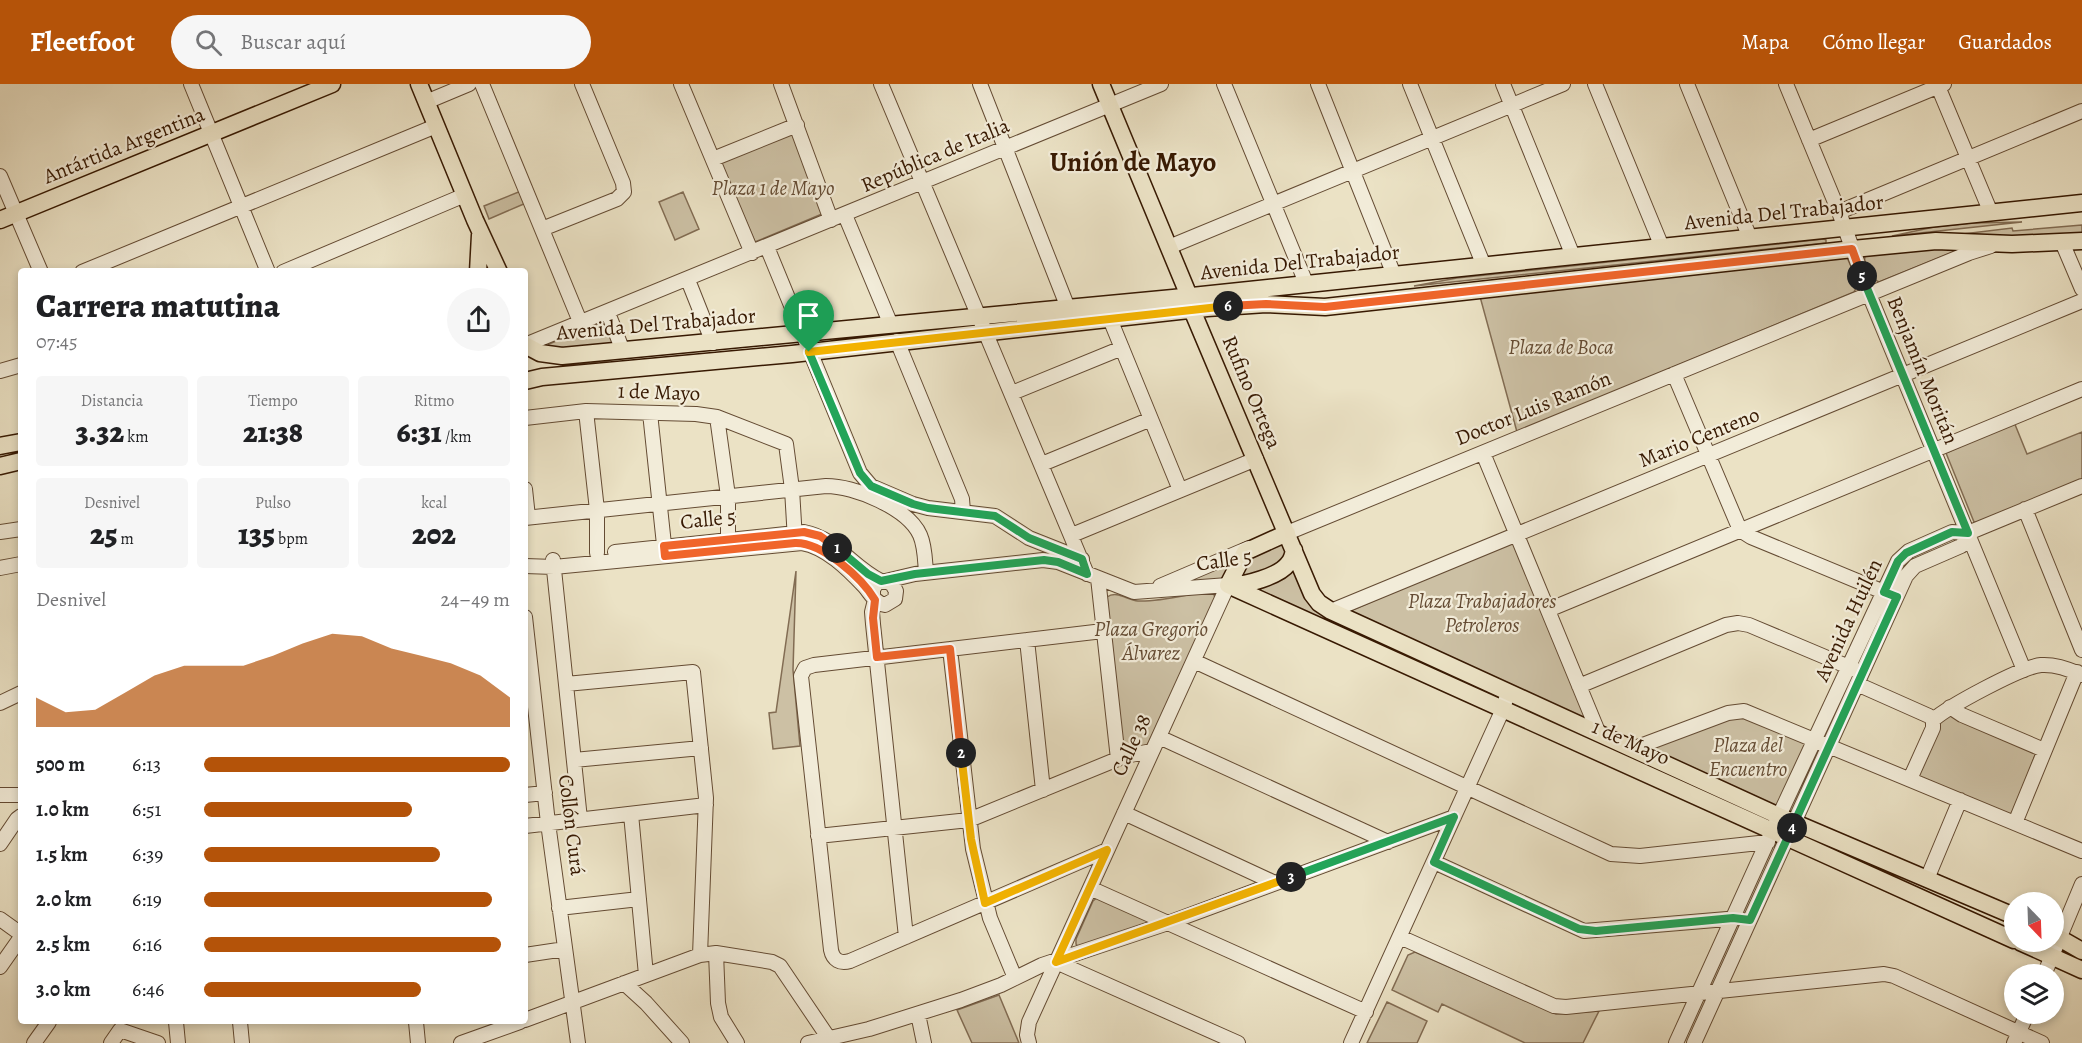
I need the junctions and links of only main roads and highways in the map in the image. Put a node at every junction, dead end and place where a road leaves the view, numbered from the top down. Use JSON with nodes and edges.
{"nodes":[{"id":1,"x":332,"y":84,"type":"edge"},
{"id":2,"x":419,"y":84,"type":"edge"},
{"id":3,"x":1101,"y":84,"type":"edge"},
{"id":4,"x":2082,"y":194,"type":"edge"},
{"id":5,"x":2082,"y":203,"type":"edge"},
{"id":6,"x":2051,"y":206,"type":"junction"},
{"id":7,"x":0,"y":220,"type":"edge"},
{"id":8,"x":475,"y":220,"type":"junction"},
{"id":9,"x":2082,"y":240,"type":"edge"},
{"id":10,"x":478,"y":268,"type":"edge"},
{"id":11,"x":497,"y":268,"type":"edge"},
{"id":12,"x":1191,"y":303,"type":"junction"},
{"id":13,"x":983,"y":324,"type":"junction"},
{"id":14,"x":894,"y":333,"type":"junction"},
{"id":15,"x":528,"y":347,"type":"edge"},
{"id":16,"x":528,"y":350,"type":"edge"},
{"id":17,"x":528,"y":376,"type":"edge"},
{"id":18,"x":528,"y":380,"type":"edge"},
{"id":19,"x":18,"y":443,"type":"edge"},
{"id":20,"x":0,"y":446,"type":"edge"},
{"id":21,"x":18,"y":462,"type":"edge"},
{"id":22,"x":0,"y":466,"type":"edge"},
{"id":23,"x":1287,"y":533,"type":"junction"},
{"id":24,"x":1249,"y":548,"type":"joint"},
{"id":25,"x":1294,"y":550,"type":"junction"},
{"id":26,"x":1228,"y":585,"type":"junction"},
{"id":27,"x":1780,"y":830,"type":"junction"},
{"id":28,"x":2004,"y":912,"type":"edge"},
{"id":29,"x":2004,"y":934,"type":"edge"},
{"id":30,"x":2064,"y":941,"type":"edge"},
{"id":31,"x":2082,"y":951,"type":"edge"},
{"id":32,"x":2041,"y":952,"type":"edge"},
{"id":33,"x":2082,"y":970,"type":"edge"}],
"edges":[{"from":1,"to":7,"type":"main road","name":"Antártida Argentina"},
{"from":2,"to":8,"type":"main road"},
{"from":3,"to":12,"type":"main road","name":"Rufino Ortega"},
{"from":4,"to":6,"type":"main road"},
{"from":5,"to":6,"type":"main road","name":"Avenida Del Trabajador"},
{"from":6,"to":12,"type":"main road","name":"Avenida Del Trabajador"},
{"from":8,"to":10,"type":"main road"},
{"from":8,"to":11,"type":"main road"},
{"from":9,"to":12,"type":"main road","name":"Avenida Del Trabajador"},
{"from":12,"to":13,"type":"main road","name":"Avenida Del Trabajador"},
{"from":12,"to":13,"type":"main road","name":"Avenida Del Trabajador"},
{"from":12,"to":23,"type":"main road","name":"Rufino Ortega"},
{"from":13,"to":14,"type":"main road","name":"Avenida Del Trabajador"},
{"from":14,"to":15,"type":"main road","name":"Avenida Del Trabajador"},
{"from":14,"to":18,"type":"main road","name":"Avenida Del Trabajador"},
{"from":16,"to":17,"type":"main road"},
{"from":19,"to":20,"type":"main road"},
{"from":21,"to":22,"type":"main road"},
{"from":23,"to":24,"type":"main road","name":"Doctor Luis Ramón"},
{"from":23,"to":25,"type":"main road","name":"Rufino Ortega"},
{"from":24,"to":26,"type":"main road","name":"Calle 38"},
{"from":25,"to":26,"type":"main road","name":"Calle 5"},
{"from":25,"to":27,"type":"main road","name":"1 de Mayo"},
{"from":26,"to":27,"type":"main road","name":"1 de Mayo"},
{"from":27,"to":28,"type":"main road","name":"1 de Mayo"},
{"from":27,"to":29,"type":"main road","name":"1 de Mayo"},
{"from":30,"to":31,"type":"main road"},
{"from":32,"to":33,"type":"main road"}]}
